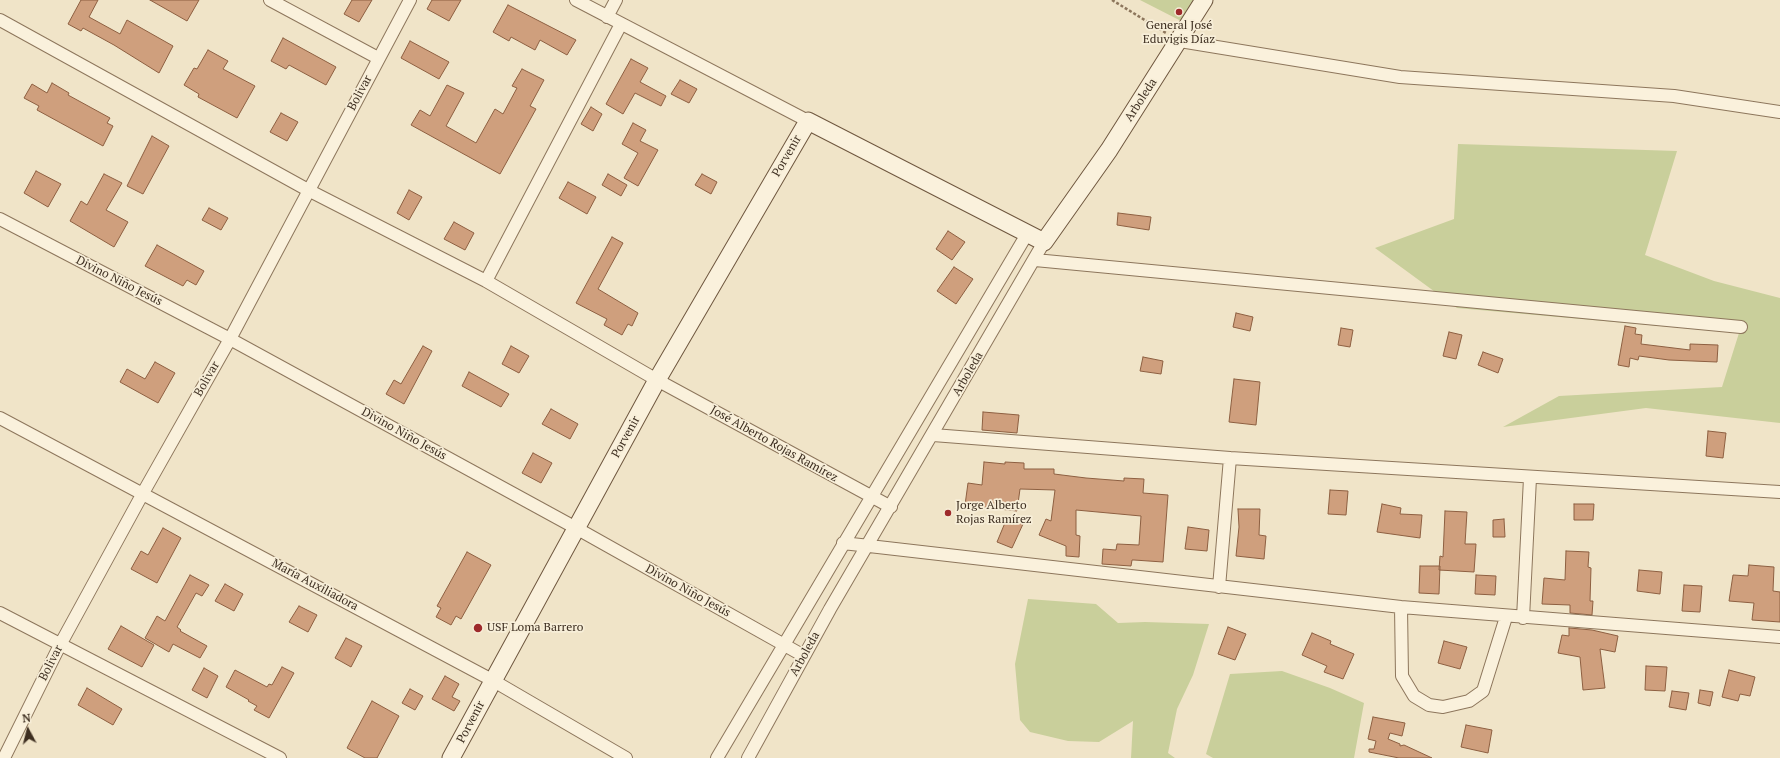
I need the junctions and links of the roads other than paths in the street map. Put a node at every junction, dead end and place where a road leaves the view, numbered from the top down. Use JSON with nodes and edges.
{"nodes":[{"id":1,"x":270,"y":0,"type":"edge"},
{"id":2,"x":410,"y":0,"type":"edge"},
{"id":3,"x":576,"y":0,"type":"edge"},
{"id":4,"x":616,"y":0,"type":"edge"},
{"id":5,"x":1204,"y":0,"type":"edge"},
{"id":6,"x":607,"y":17,"type":"junction"},
{"id":7,"x":0,"y":20,"type":"edge"},
{"id":8,"x":621,"y":24,"type":"junction"},
{"id":9,"x":1180,"y":41,"type":"junction"},
{"id":10,"x":378,"y":58,"type":"junction"},
{"id":11,"x":1780,"y":112,"type":"edge"},
{"id":12,"x":808,"y":121,"type":"junction"},
{"id":13,"x":308,"y":190,"type":"junction"},
{"id":14,"x":0,"y":220,"type":"edge"},
{"id":15,"x":1027,"y":234,"type":"junction"},
{"id":16,"x":1044,"y":242,"type":"junction"},
{"id":17,"x":1035,"y":260,"type":"junction"},
{"id":18,"x":486,"y":281,"type":"junction"},
{"id":19,"x":1741,"y":327,"type":"dead end"},
{"id":20,"x":230,"y":339,"type":"junction"},
{"id":21,"x":657,"y":380,"type":"junction"},
{"id":22,"x":0,"y":418,"type":"edge"},
{"id":23,"x":933,"y":435,"type":"junction"},
{"id":24,"x":1230,"y":458,"type":"junction"},
{"id":25,"x":1530,"y":478,"type":"junction"},
{"id":26,"x":1780,"y":492,"type":"edge"},
{"id":27,"x":143,"y":493,"type":"junction"},
{"id":28,"x":871,"y":496,"type":"junction"},
{"id":29,"x":891,"y":507,"type":"junction"},
{"id":30,"x":576,"y":528,"type":"junction"},
{"id":31,"x":843,"y":543,"type":"junction"},
{"id":32,"x":868,"y":546,"type":"junction"},
{"id":33,"x":1219,"y":587,"type":"junction"},
{"id":34,"x":1401,"y":608,"type":"junction"},
{"id":35,"x":0,"y":614,"type":"edge"},
{"id":36,"x":1506,"y":617,"type":"junction"},
{"id":37,"x":1523,"y":618,"type":"junction"},
{"id":38,"x":1780,"y":637,"type":"edge"},
{"id":39,"x":783,"y":644,"type":"junction"},
{"id":40,"x":60,"y":645,"type":"junction"},
{"id":41,"x":804,"y":656,"type":"junction"},
{"id":42,"x":492,"y":680,"type":"junction"},
{"id":43,"x":4,"y":758,"type":"edge"},
{"id":44,"x":280,"y":758,"type":"edge"},
{"id":45,"x":452,"y":758,"type":"edge"},
{"id":46,"x":626,"y":758,"type":"edge"},
{"id":47,"x":716,"y":758,"type":"edge"},
{"id":48,"x":748,"y":758,"type":"edge"}],
"edges":[{"from":1,"to":10,"type":"street"},
{"from":2,"to":10,"type":"street","name":"Bolivar"},
{"from":3,"to":6,"type":"street"},
{"from":4,"to":6,"type":"street"},
{"from":5,"to":9,"type":"street","name":"Arboleda"},
{"from":6,"to":8,"type":"street"},
{"from":7,"to":13,"type":"street","name":"José Alberto Rojas Ramírez"},
{"from":8,"to":12,"type":"street"},
{"from":8,"to":18,"type":"street"},
{"from":9,"to":11,"type":"street"},
{"from":9,"to":16,"type":"street","name":"Arboleda"},
{"from":10,"to":13,"type":"street","name":"Bolivar"},
{"from":12,"to":15,"type":"street"},
{"from":12,"to":21,"type":"street","name":"Porvenir"},
{"from":13,"to":18,"type":"street","name":"José Alberto Rojas Ramírez"},
{"from":13,"to":20,"type":"street","name":"Bolivar"},
{"from":14,"to":20,"type":"street","name":"Divino Niño Jesús"},
{"from":15,"to":16,"type":"street"},
{"from":15,"to":28,"type":"street","name":"Arboleda"},
{"from":16,"to":17,"type":"street","name":"Arboleda"},
{"from":17,"to":19,"type":"street"},
{"from":17,"to":23,"type":"street","name":"Arboleda"},
{"from":18,"to":21,"type":"street","name":"José Alberto Rojas Ramírez"},
{"from":20,"to":27,"type":"street","name":"Bolivar"},
{"from":20,"to":30,"type":"street","name":"Divino Niño Jesús"},
{"from":21,"to":28,"type":"street","name":"José Alberto Rojas Ramírez"},
{"from":21,"to":30,"type":"street","name":"Porvenir"},
{"from":22,"to":27,"type":"street","name":"María Auxiliadora"},
{"from":23,"to":24,"type":"street"},
{"from":23,"to":29,"type":"street","name":"Arboleda"},
{"from":24,"to":25,"type":"street"},
{"from":24,"to":33,"type":"street"},
{"from":25,"to":26,"type":"street"},
{"from":25,"to":37,"type":"street"},
{"from":27,"to":40,"type":"street","name":"Bolivar"},
{"from":27,"to":42,"type":"street","name":"María Auxiliadora"},
{"from":28,"to":29,"type":"street","name":"José Alberto Rojas Ramírez"},
{"from":28,"to":31,"type":"street","name":"Arboleda"},
{"from":29,"to":32,"type":"street","name":"Arboleda"},
{"from":30,"to":39,"type":"street","name":"Divino Niño Jesús"},
{"from":30,"to":42,"type":"street","name":"Porvenir"},
{"from":31,"to":32,"type":"street"},
{"from":31,"to":39,"type":"street","name":"Arboleda"},
{"from":32,"to":33,"type":"street"},
{"from":32,"to":41,"type":"street","name":"Arboleda"},
{"from":33,"to":34,"type":"street"},
{"from":34,"to":36,"type":"street"},
{"from":34,"to":36,"type":"street"},
{"from":35,"to":40,"type":"street"},
{"from":36,"to":37,"type":"street"},
{"from":37,"to":38,"type":"street"},
{"from":39,"to":41,"type":"street","name":"Divino Niño Jesús"},
{"from":39,"to":47,"type":"street","name":"Arboleda"},
{"from":40,"to":43,"type":"street","name":"Bolivar"},
{"from":40,"to":44,"type":"street"},
{"from":41,"to":48,"type":"street","name":"Arboleda"},
{"from":42,"to":45,"type":"street","name":"Porvenir"},
{"from":42,"to":46,"type":"street","name":"María Auxiliadora"}]}
